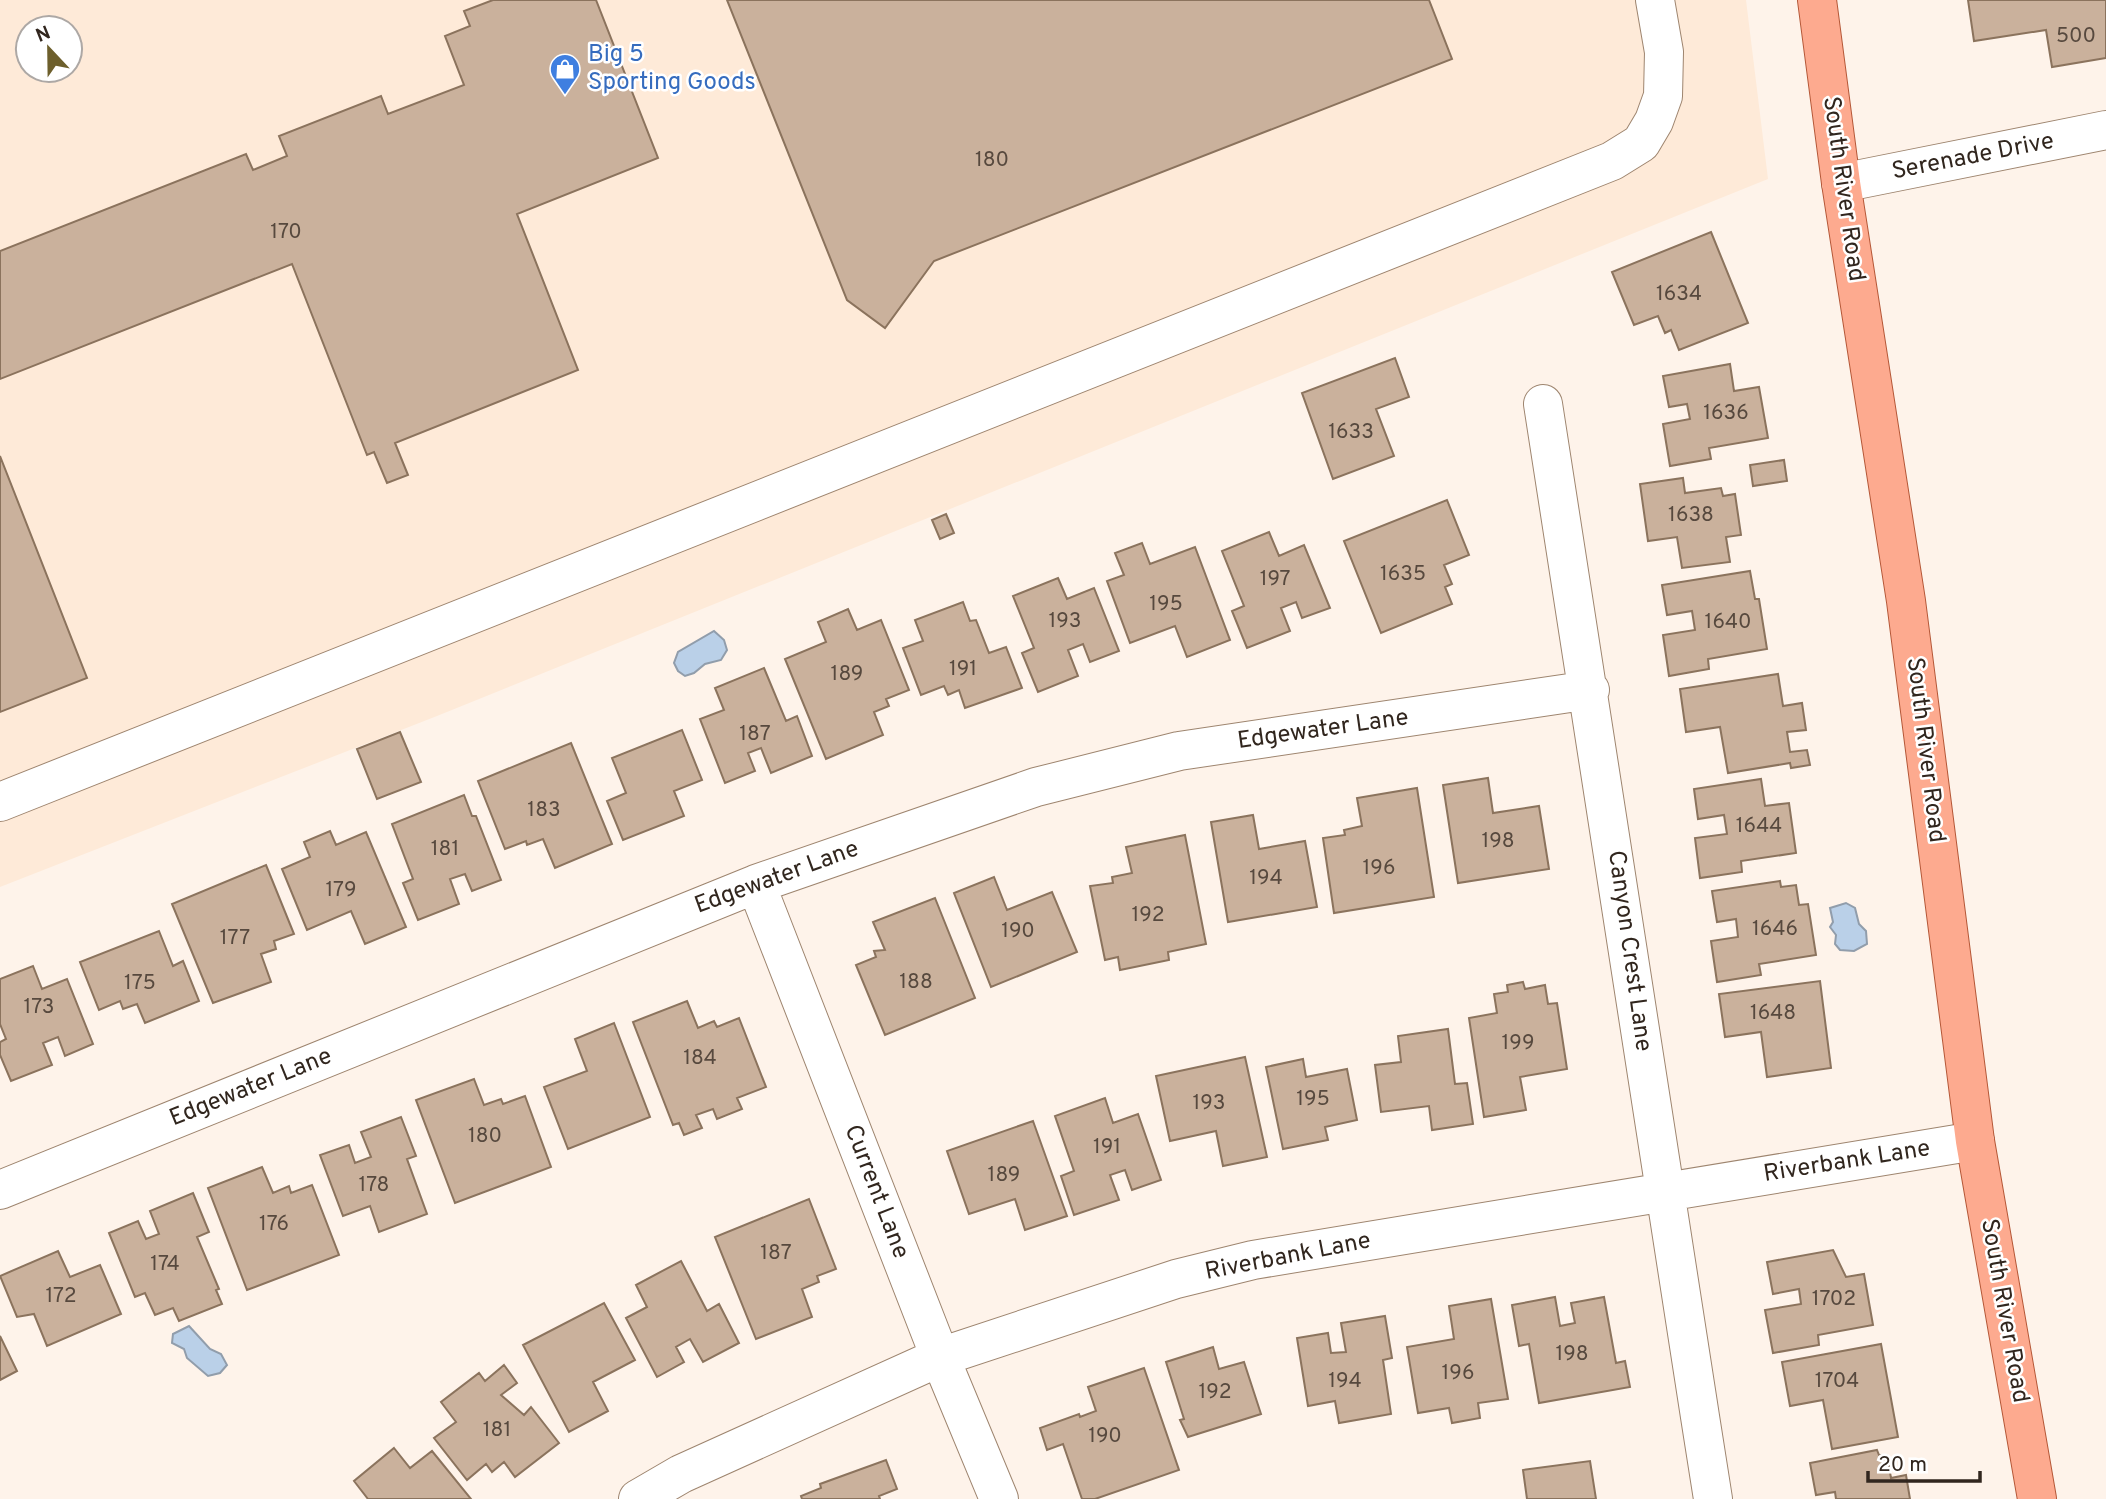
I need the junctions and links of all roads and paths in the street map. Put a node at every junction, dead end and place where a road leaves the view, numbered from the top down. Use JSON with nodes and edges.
{"nodes":[{"id":1,"x":1655,"y":0,"type":"edge"},
{"id":2,"x":1817,"y":0,"type":"edge"},
{"id":3,"x":2106,"y":130,"type":"edge"},
{"id":4,"x":1840,"y":183,"type":"junction"},
{"id":5,"x":1543,"y":404,"type":"dead end"},
{"id":6,"x":1590,"y":690,"type":"junction"},
{"id":7,"x":0,"y":802,"type":"edge"},
{"id":8,"x":756,"y":884,"type":"junction"},
{"id":9,"x":1975,"y":1141,"type":"junction"},
{"id":10,"x":0,"y":1190,"type":"edge"},
{"id":11,"x":1664,"y":1191,"type":"junction"},
{"id":12,"x":940,"y":1357,"type":"junction"},
{"id":13,"x":638,"y":1499,"type":"edge"},
{"id":14,"x":999,"y":1499,"type":"edge"},
{"id":15,"x":1713,"y":1499,"type":"edge"},
{"id":16,"x":2037,"y":1499,"type":"edge"}],
"edges":[{"from":1,"to":7,"type":"street"},
{"from":2,"to":4,"type":"main road","name":"South River Road"},
{"from":3,"to":4,"type":"street","name":"Serenade Drive"},
{"from":4,"to":9,"type":"main road","name":"South River Road"},
{"from":5,"to":6,"type":"street","name":"Canyon Crest Lane"},
{"from":6,"to":8,"type":"street","name":"Edgewater Lane"},
{"from":6,"to":11,"type":"street","name":"Canyon Crest Lane"},
{"from":8,"to":10,"type":"street","name":"Edgewater Lane"},
{"from":8,"to":12,"type":"street","name":"Current Lane"},
{"from":9,"to":11,"type":"street","name":"Riverbank Lane"},
{"from":9,"to":16,"type":"main road","name":"South River Road"},
{"from":11,"to":12,"type":"street","name":"Riverbank Lane"},
{"from":11,"to":15,"type":"street","name":"Canyon Crest Lane"},
{"from":12,"to":13,"type":"street","name":"Riverbank Lane"},
{"from":12,"to":14,"type":"street","name":"Current Lane"}]}
